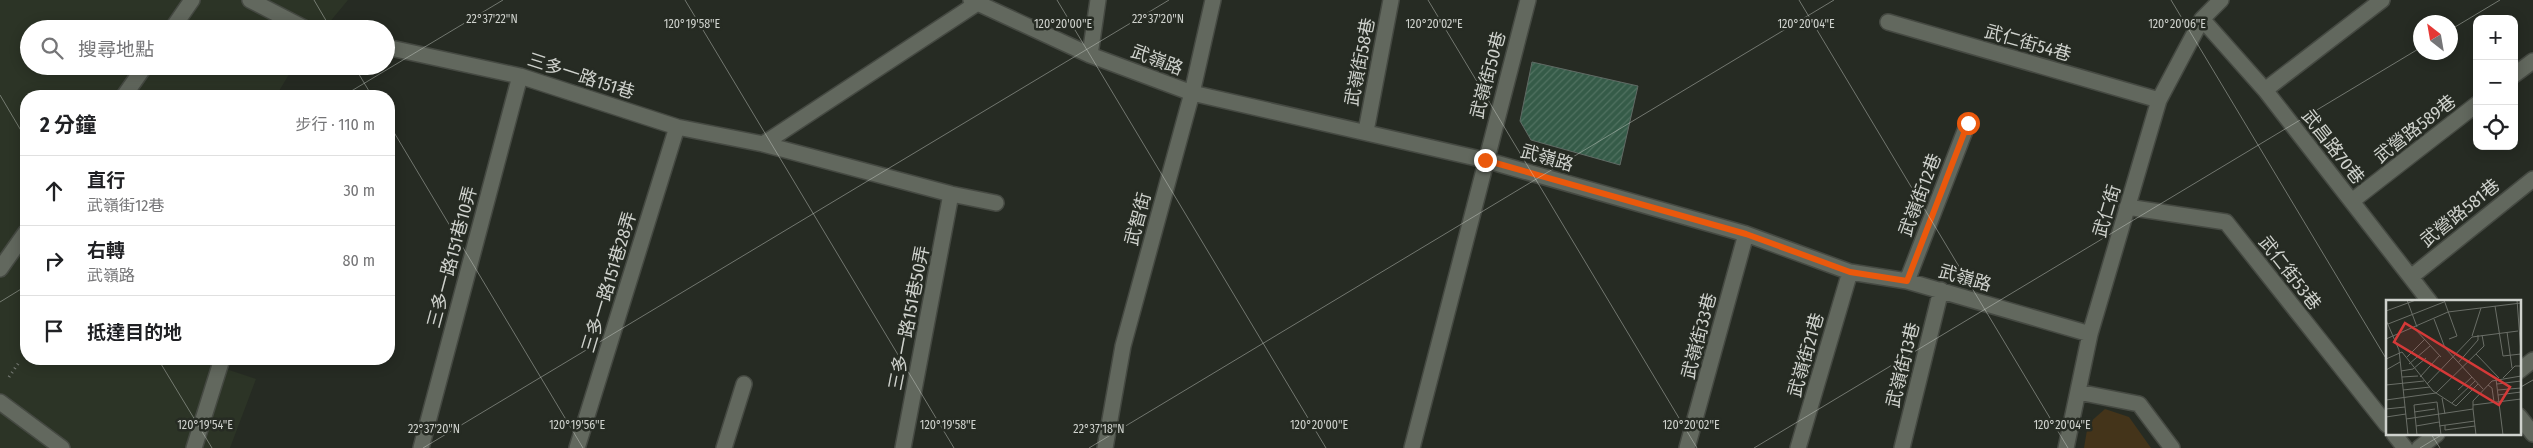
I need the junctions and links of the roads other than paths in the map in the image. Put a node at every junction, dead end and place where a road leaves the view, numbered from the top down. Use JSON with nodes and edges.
{"nodes":[{"id":1,"x":192,"y":0,"type":"edge"},
{"id":2,"x":250,"y":0,"type":"edge"},
{"id":3,"x":1098,"y":0,"type":"edge"},
{"id":4,"x":1213,"y":0,"type":"edge"},
{"id":5,"x":1391,"y":0,"type":"edge"},
{"id":6,"x":1528,"y":0,"type":"edge"},
{"id":7,"x":2221,"y":0,"type":"edge"},
{"id":8,"x":2382,"y":0,"type":"edge"},
{"id":9,"x":973,"y":2,"type":"edge"},
{"id":10,"x":2202,"y":19,"type":"junction"},
{"id":11,"x":178,"y":20,"type":"edge"},
{"id":12,"x":289,"y":20,"type":"edge"},
{"id":13,"x":1888,"y":22,"type":"dead end"},
{"id":14,"x":395,"y":49,"type":"edge"},
{"id":15,"x":1090,"y":55,"type":"junction"},
{"id":16,"x":2533,"y":61,"type":"edge"},
{"id":17,"x":2518,"y":72,"type":"edge"},
{"id":18,"x":139,"y":75,"type":"edge"},
{"id":19,"x":520,"y":76,"type":"junction"},
{"id":20,"x":128,"y":90,"type":"edge"},
{"id":21,"x":2265,"y":90,"type":"junction"},
{"id":22,"x":1192,"y":93,"type":"junction"},
{"id":23,"x":2159,"y":100,"type":"junction"},
{"id":24,"x":2476,"y":105,"type":"edge"},
{"id":25,"x":1968,"y":123,"type":"dead end"},
{"id":26,"x":677,"y":127,"type":"junction"},
{"id":27,"x":1366,"y":132,"type":"junction"},
{"id":28,"x":763,"y":144,"type":"junction"},
{"id":29,"x":1485,"y":160,"type":"junction"},
{"id":30,"x":2533,"y":179,"type":"edge"},
{"id":31,"x":951,"y":194,"type":"junction"},
{"id":32,"x":2352,"y":202,"type":"junction"},
{"id":33,"x":996,"y":203,"type":"dead end"},
{"id":34,"x":2127,"y":207,"type":"junction"},
{"id":35,"x":1746,"y":234,"type":"junction"},
{"id":36,"x":20,"y":241,"type":"edge"},
{"id":37,"x":0,"y":269,"type":"edge"},
{"id":38,"x":1850,"y":272,"type":"junction"},
{"id":39,"x":2411,"y":277,"type":"junction"},
{"id":40,"x":1907,"y":281,"type":"junction"},
{"id":41,"x":1941,"y":290,"type":"junction"},
{"id":42,"x":2428,"y":300,"type":"edge"},
{"id":43,"x":2090,"y":334,"type":"junction"},
{"id":44,"x":2533,"y":360,"type":"edge"},
{"id":45,"x":220,"y":365,"type":"edge"},
{"id":46,"x":2520,"y":371,"type":"edge"},
{"id":47,"x":744,"y":384,"type":"dead end"},
{"id":48,"x":2078,"y":392,"type":"junction"},
{"id":49,"x":0,"y":402,"type":"edge"},
{"id":50,"x":2520,"y":417,"type":"edge"},
{"id":51,"x":2386,"y":424,"type":"edge"},
{"id":52,"x":2533,"y":434,"type":"edge"},
{"id":53,"x":2396,"y":436,"type":"edge"},
{"id":54,"x":2434,"y":436,"type":"edge"},
{"id":55,"x":62,"y":448,"type":"edge"},
{"id":56,"x":194,"y":448,"type":"edge"},
{"id":57,"x":421,"y":448,"type":"edge"},
{"id":58,"x":577,"y":448,"type":"edge"},
{"id":59,"x":724,"y":448,"type":"edge"},
{"id":60,"x":903,"y":448,"type":"edge"},
{"id":61,"x":1105,"y":448,"type":"edge"},
{"id":62,"x":1412,"y":448,"type":"edge"},
{"id":63,"x":1687,"y":448,"type":"edge"},
{"id":64,"x":1798,"y":448,"type":"edge"},
{"id":65,"x":1902,"y":448,"type":"edge"},
{"id":66,"x":2066,"y":448,"type":"edge"},
{"id":67,"x":2172,"y":448,"type":"edge"},
{"id":68,"x":2405,"y":448,"type":"edge"},
{"id":69,"x":2419,"y":448,"type":"edge"}],
"edges":[{"from":1,"to":11,"type":"street"},
{"from":2,"to":12,"type":"street"},
{"from":3,"to":15,"type":"street"},
{"from":4,"to":22,"type":"street","name":"武智街"},
{"from":5,"to":27,"type":"street","name":"武嶺街58巷"},
{"from":6,"to":29,"type":"street","name":"武嶺街50巷"},
{"from":7,"to":10,"type":"street","name":"武仁街"},
{"from":8,"to":21,"type":"street"},
{"from":9,"to":15,"type":"street","name":"武嶺路"},
{"from":9,"to":28,"type":"street"},
{"from":10,"to":21,"type":"street","name":"武昌路70巷"},
{"from":10,"to":23,"type":"street","name":"武仁街"},
{"from":13,"to":23,"type":"street","name":"武仁街54巷"},
{"from":14,"to":19,"type":"street","name":"三多一路151巷"},
{"from":15,"to":22,"type":"street","name":"武嶺路"},
{"from":16,"to":17,"type":"street"},
{"from":18,"to":20,"type":"street"},
{"from":19,"to":26,"type":"street","name":"三多一路151巷"},
{"from":19,"to":57,"type":"street","name":"三多一路151巷10弄"},
{"from":21,"to":32,"type":"street","name":"武昌路70巷"},
{"from":22,"to":27,"type":"street","name":"武嶺路"},
{"from":22,"to":61,"type":"street","name":"武智街"},
{"from":23,"to":34,"type":"street","name":"武仁街"},
{"from":24,"to":32,"type":"street","name":"武營路589巷"},
{"from":25,"to":40,"type":"street","name":"武嶺街12巷"},
{"from":26,"to":28,"type":"street","name":"三多一路151巷"},
{"from":26,"to":58,"type":"street","name":"三多一路151巷28弄"},
{"from":27,"to":29,"type":"street","name":"武嶺路"},
{"from":28,"to":31,"type":"street","name":"三多一路151巷"},
{"from":29,"to":35,"type":"street","name":"武嶺路"},
{"from":29,"to":62,"type":"street","name":"武嶺街50巷"},
{"from":30,"to":39,"type":"street","name":"武營路581巷"},
{"from":31,"to":33,"type":"street","name":"三多一路151巷"},
{"from":31,"to":60,"type":"street","name":"三多一路151巷50弄"},
{"from":32,"to":39,"type":"street","name":"武昌路70巷"},
{"from":34,"to":43,"type":"street","name":"武仁街"},
{"from":34,"to":51,"type":"street","name":"武仁街53巷"},
{"from":35,"to":38,"type":"street","name":"武嶺路"},
{"from":35,"to":63,"type":"street","name":"武嶺街33巷"},
{"from":36,"to":37,"type":"street"},
{"from":38,"to":40,"type":"street","name":"武嶺路"},
{"from":38,"to":64,"type":"street","name":"武嶺街21巷"},
{"from":39,"to":42,"type":"street","name":"武昌路70巷"},
{"from":40,"to":41,"type":"street","name":"武嶺路"},
{"from":41,"to":43,"type":"street","name":"武嶺路"},
{"from":41,"to":65,"type":"street","name":"武嶺街13巷"},
{"from":43,"to":48,"type":"street","name":"武仁街"},
{"from":44,"to":46,"type":"street"},
{"from":45,"to":56,"type":"street"},
{"from":47,"to":59,"type":"street"},
{"from":48,"to":66,"type":"street","name":"武仁街"},
{"from":48,"to":67,"type":"street"},
{"from":49,"to":55,"type":"street"},
{"from":50,"to":52,"type":"street"},
{"from":53,"to":68,"type":"street"},
{"from":54,"to":69,"type":"street"}]}
